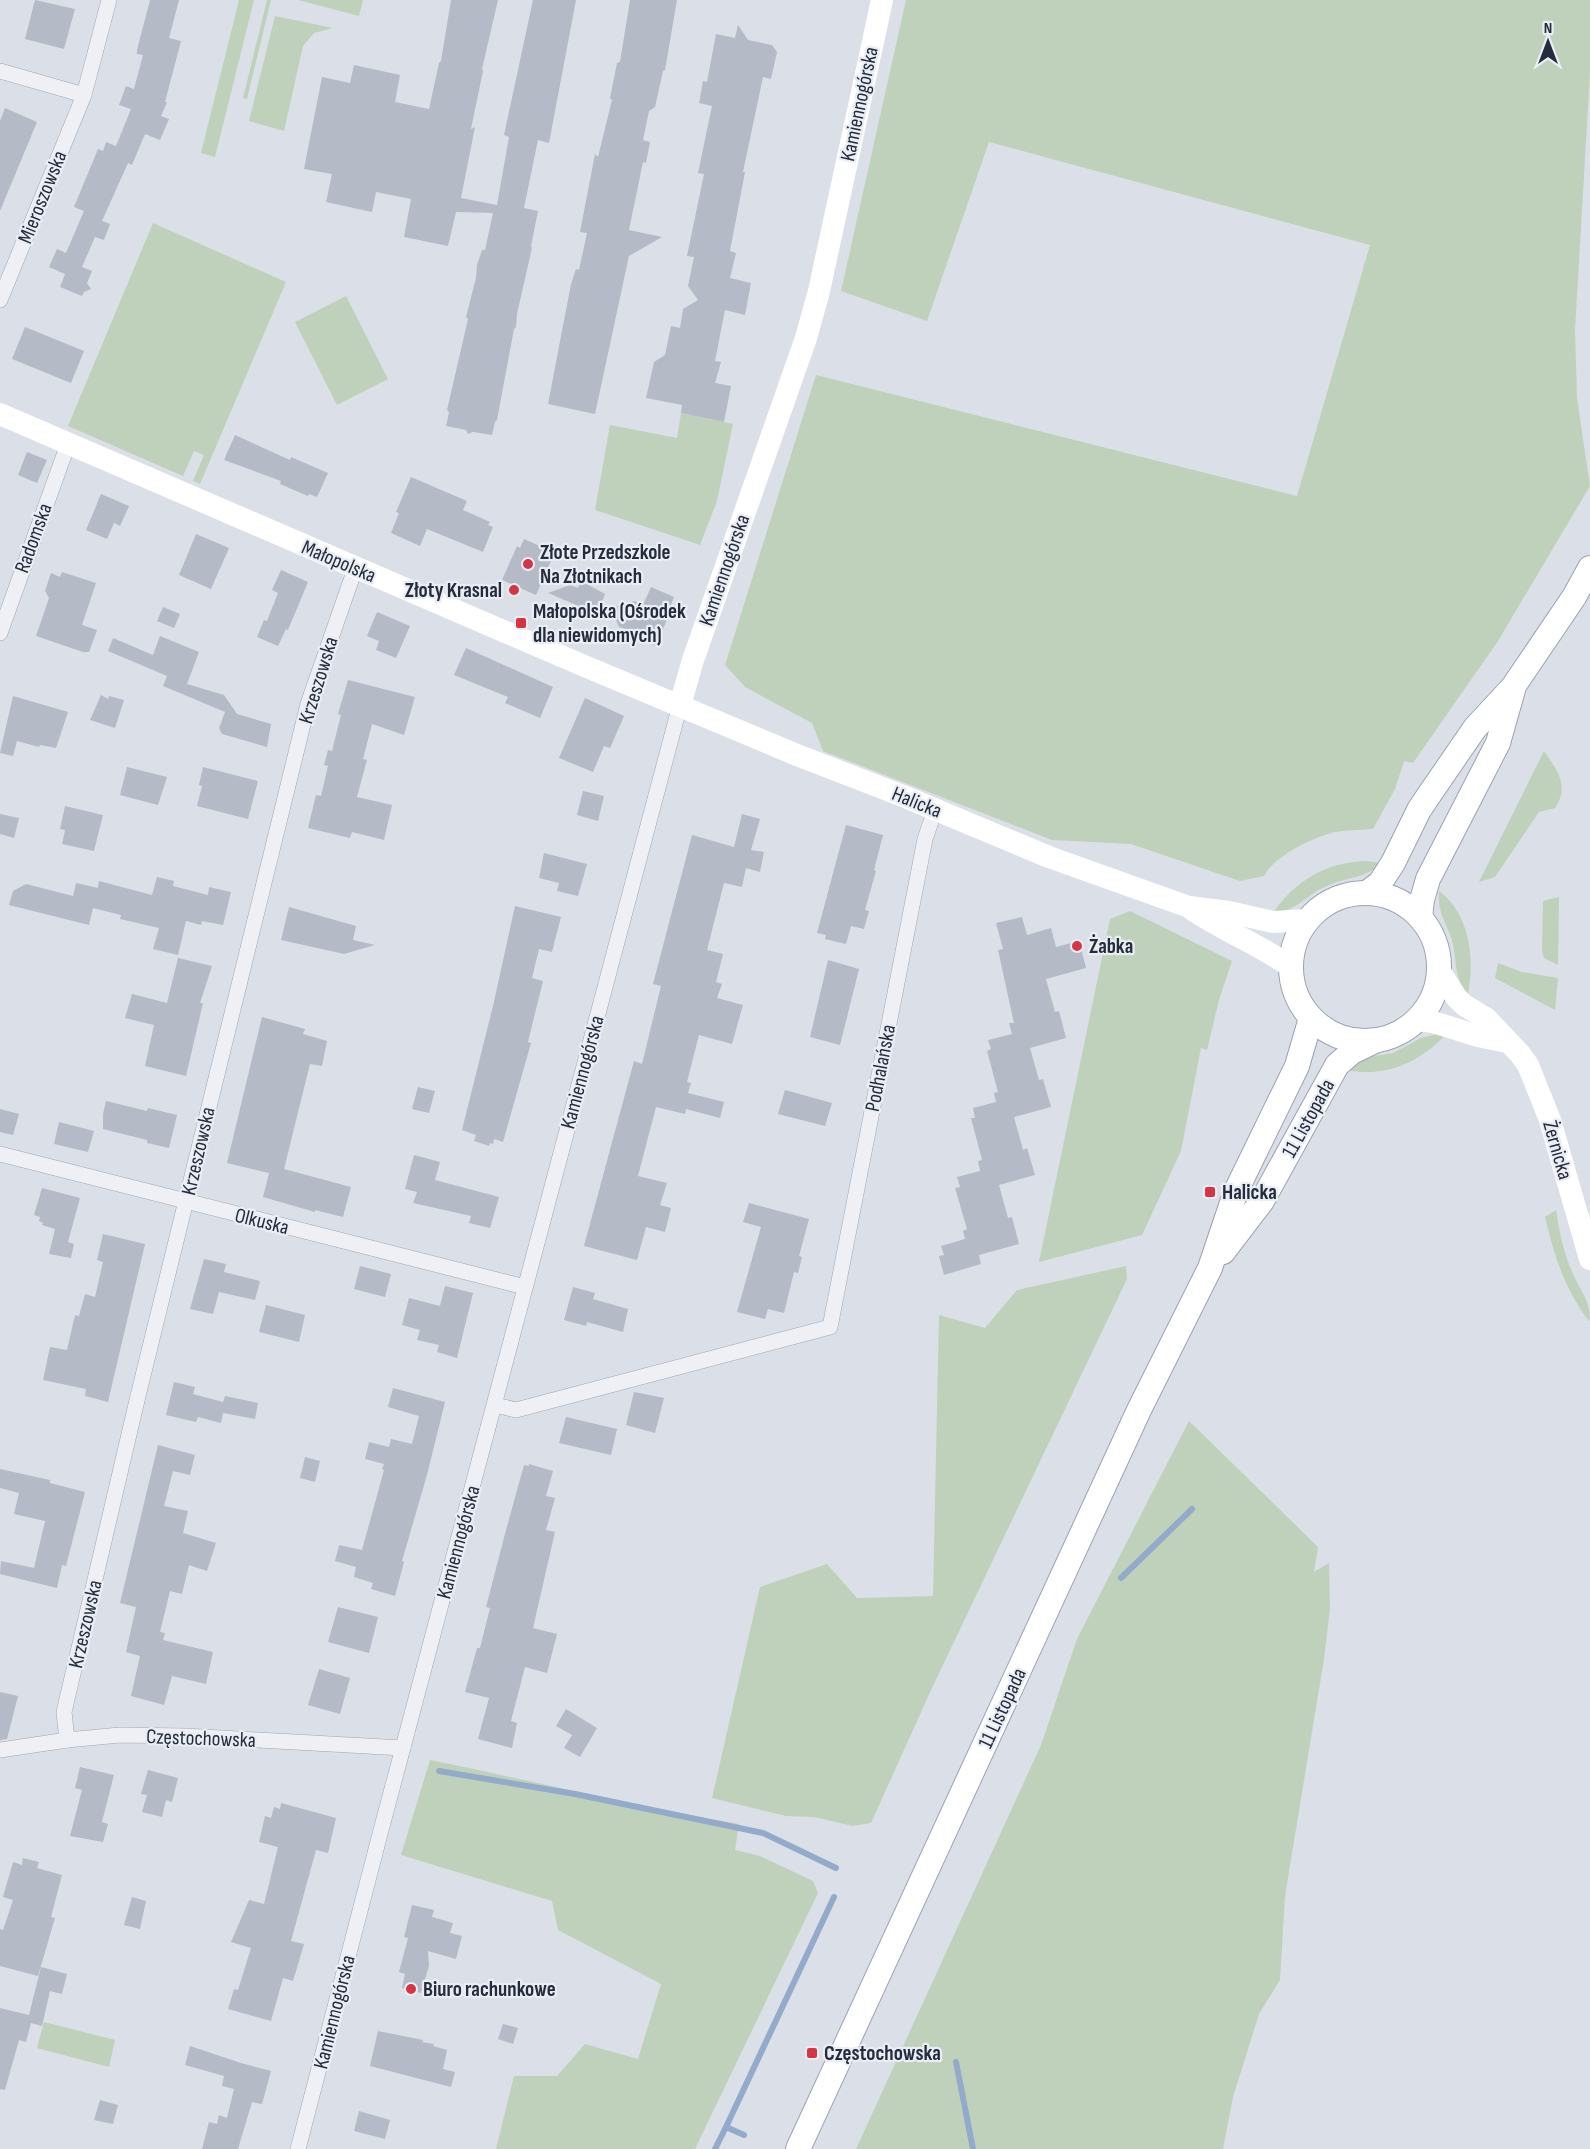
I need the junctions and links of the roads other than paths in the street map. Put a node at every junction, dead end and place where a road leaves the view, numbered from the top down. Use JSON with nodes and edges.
{"nodes":[{"id":1,"x":109,"y":0,"type":"edge"},
{"id":2,"x":882,"y":0,"type":"edge"},
{"id":3,"x":0,"y":71,"type":"edge"},
{"id":4,"x":84,"y":95,"type":"junction"},
{"id":5,"x":0,"y":300,"type":"edge"},
{"id":6,"x":0,"y":414,"type":"edge"},
{"id":7,"x":68,"y":444,"type":"junction"},
{"id":8,"x":355,"y":568,"type":"junction"},
{"id":9,"x":1590,"y":568,"type":"edge"},
{"id":10,"x":0,"y":633,"type":"edge"},
{"id":11,"x":1514,"y":687,"type":"junction"},
{"id":12,"x":680,"y":705,"type":"junction"},
{"id":13,"x":934,"y":810,"type":"junction"},
{"id":14,"x":1368,"y":892,"type":"junction"},
{"id":15,"x":1190,"y":908,"type":"junction"},
{"id":16,"x":1420,"y":916,"type":"junction"},
{"id":17,"x":1307,"y":920,"type":"junction"},
{"id":18,"x":1290,"y":966,"type":"junction"},
{"id":19,"x":1440,"y":970,"type":"junction"},
{"id":20,"x":1311,"y":1018,"type":"junction"},
{"id":21,"x":1417,"y":1020,"type":"junction"},
{"id":22,"x":1376,"y":1040,"type":"junction"},
{"id":23,"x":1507,"y":1042,"type":"junction"},
{"id":24,"x":0,"y":1154,"type":"edge"},
{"id":25,"x":186,"y":1202,"type":"junction"},
{"id":26,"x":1590,"y":1259,"type":"edge"},
{"id":27,"x":1210,"y":1268,"type":"junction"},
{"id":28,"x":525,"y":1287,"type":"junction"},
{"id":29,"x":495,"y":1405,"type":"junction"},
{"id":30,"x":67,"y":1740,"type":"junction"},
{"id":31,"x":403,"y":1748,"type":"junction"},
{"id":32,"x":0,"y":1750,"type":"edge"},
{"id":33,"x":298,"y":2149,"type":"edge"},
{"id":34,"x":798,"y":2149,"type":"edge"}],
"edges":[{"from":1,"to":4,"type":"street","name":"Mieroszowska"},
{"from":2,"to":12,"type":"street","name":"Kamiennogórska"},
{"from":3,"to":4,"type":"street"},
{"from":4,"to":5,"type":"street","name":"Mieroszowska"},
{"from":6,"to":7,"type":"street","name":"Małopolska"},
{"from":7,"to":8,"type":"street","name":"Małopolska"},
{"from":7,"to":10,"type":"street","name":"Radomska"},
{"from":8,"to":12,"type":"street","name":"Małopolska"},
{"from":8,"to":25,"type":"street","name":"Krzeszowska"},
{"from":9,"to":11,"type":"main road"},
{"from":11,"to":14,"type":"main road"},
{"from":11,"to":16,"type":"main road"},
{"from":12,"to":13,"type":"street","name":"Halicka"},
{"from":12,"to":28,"type":"street","name":"Kamiennogórska"},
{"from":13,"to":15,"type":"street","name":"Halicka"},
{"from":13,"to":29,"type":"street","name":"Podhalańska"},
{"from":14,"to":16,"type":"main road"},
{"from":14,"to":17,"type":"main road"},
{"from":15,"to":17,"type":"street","name":"Halicka"},
{"from":15,"to":18,"type":"street","name":"Halicka"},
{"from":16,"to":19,"type":"main road"},
{"from":17,"to":18,"type":"main road"},
{"from":18,"to":20,"type":"main road"},
{"from":19,"to":21,"type":"main road"},
{"from":19,"to":23,"type":"street"},
{"from":20,"to":22,"type":"main road"},
{"from":20,"to":27,"type":"main road","name":"11 Listopada"},
{"from":21,"to":22,"type":"main road"},
{"from":21,"to":23,"type":"street"},
{"from":22,"to":27,"type":"main road","name":"11 Listopada"},
{"from":23,"to":26,"type":"street","name":"Żernicka"},
{"from":24,"to":25,"type":"street","name":"Olkuska"},
{"from":25,"to":28,"type":"street","name":"Olkuska"},
{"from":25,"to":30,"type":"street","name":"Krzeszowska"},
{"from":27,"to":34,"type":"main road","name":"11 Listopada"},
{"from":28,"to":29,"type":"street","name":"Kamiennogórska"},
{"from":29,"to":31,"type":"street","name":"Kamiennogórska"},
{"from":30,"to":31,"type":"street","name":"Częstochowska"},
{"from":30,"to":32,"type":"street","name":"Częstochowska"},
{"from":31,"to":33,"type":"street","name":"Kamiennogórska"}]}
